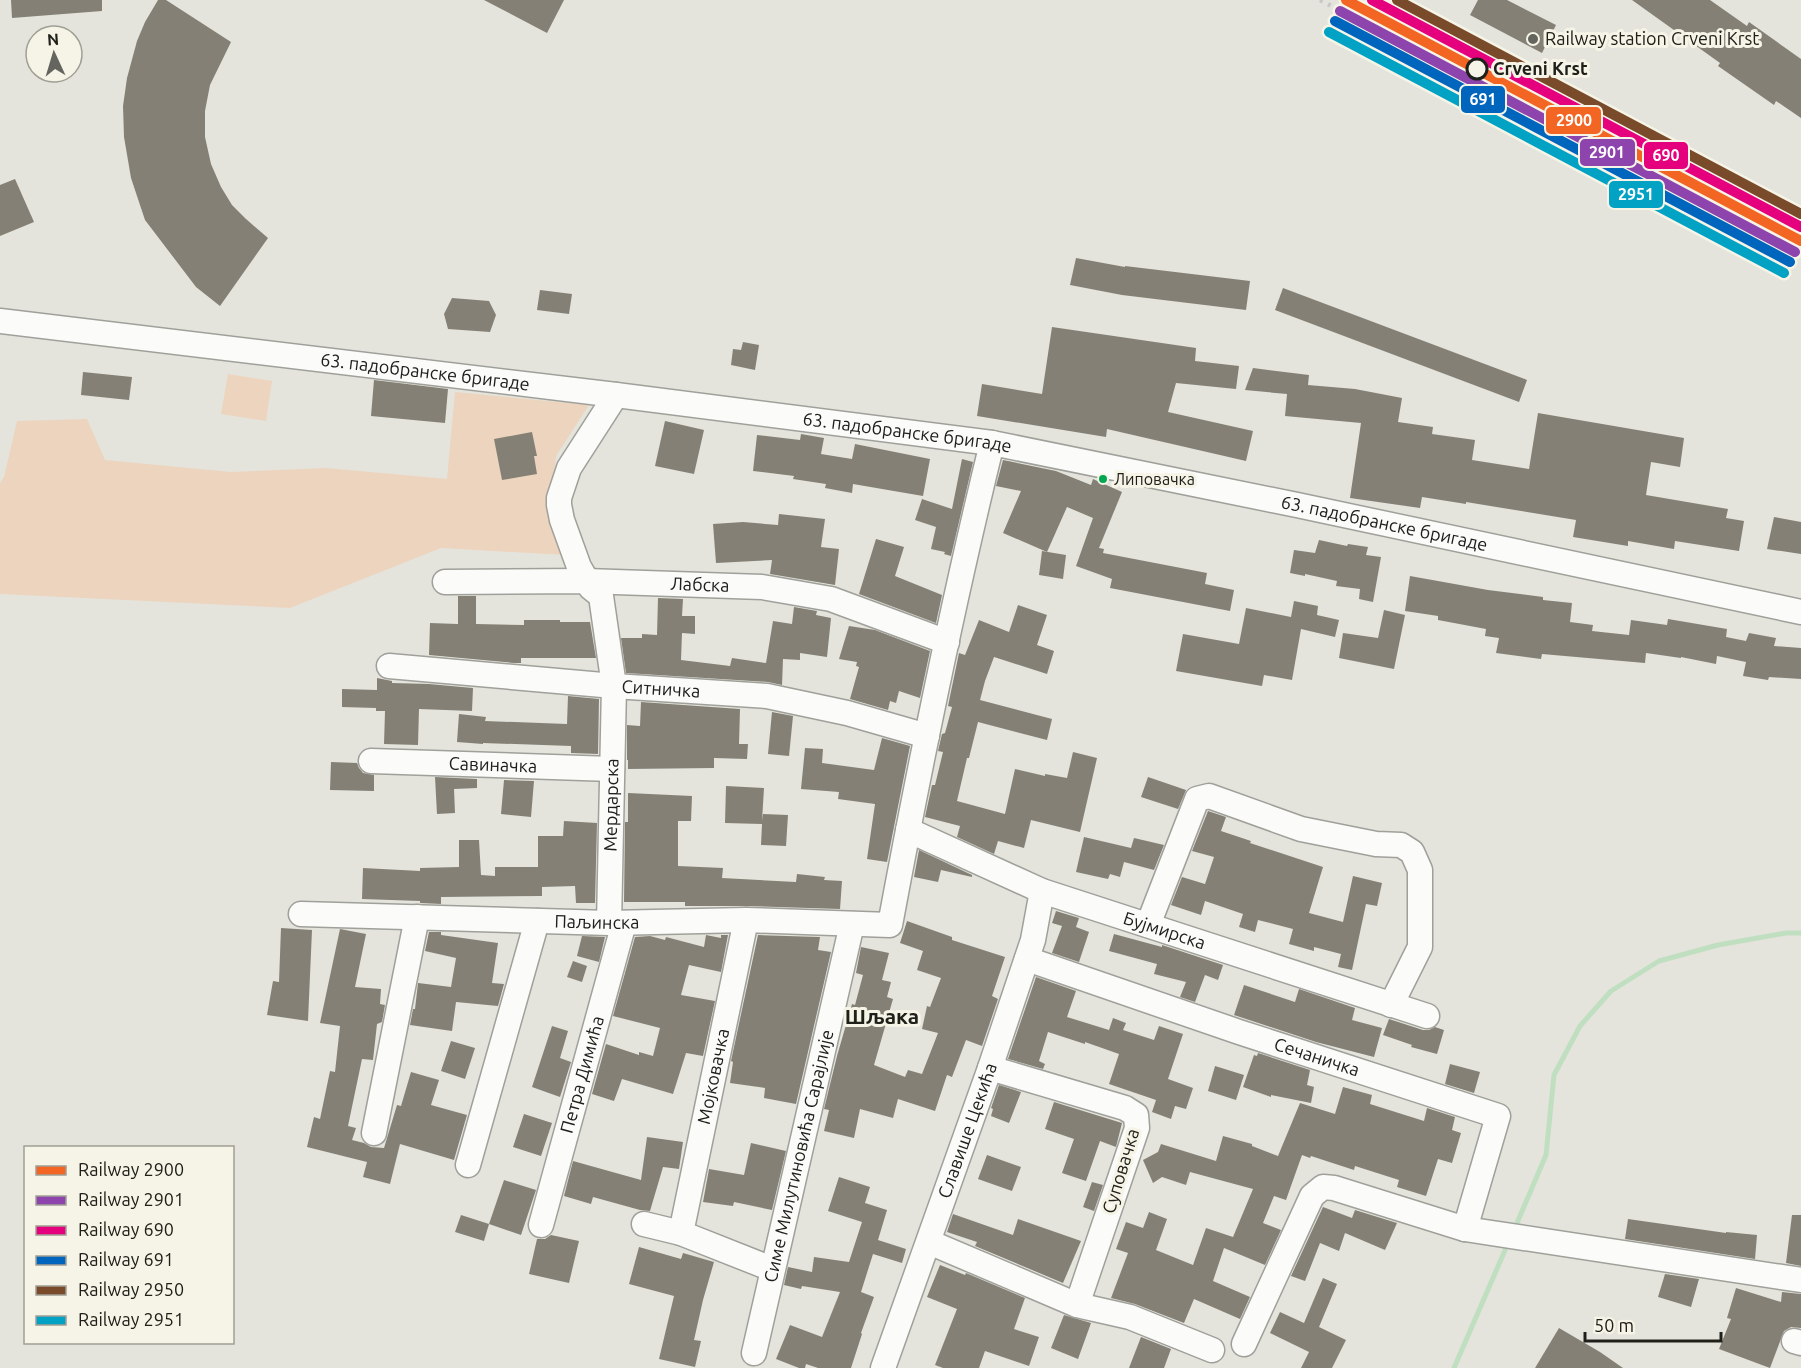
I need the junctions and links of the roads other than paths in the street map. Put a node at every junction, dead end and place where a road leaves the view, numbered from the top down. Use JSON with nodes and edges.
{"nodes":[{"id":1,"x":0,"y":321,"type":"edge"},
{"id":2,"x":616,"y":395,"type":"junction"},
{"id":3,"x":992,"y":443,"type":"junction"},
{"id":4,"x":586,"y":581,"type":"junction"},
{"id":5,"x":445,"y":582,"type":"dead end"},
{"id":6,"x":1801,"y":612,"type":"edge"},
{"id":7,"x":947,"y":642,"type":"junction"},
{"id":8,"x":389,"y":666,"type":"dead end"},
{"id":9,"x":614,"y":686,"type":"junction"},
{"id":10,"x":927,"y":736,"type":"junction"},
{"id":11,"x":371,"y":761,"type":"dead end"},
{"id":12,"x":612,"y":769,"type":"junction"},
{"id":13,"x":908,"y":830,"type":"junction"},
{"id":14,"x":1042,"y":891,"type":"junction"},
{"id":15,"x":301,"y":914,"type":"dead end"},
{"id":16,"x":417,"y":917,"type":"junction"},
{"id":17,"x":746,"y":920,"type":"junction"},
{"id":18,"x":537,"y":921,"type":"junction"},
{"id":19,"x":617,"y":923,"type":"junction"},
{"id":20,"x":852,"y":924,"type":"junction"},
{"id":21,"x":1148,"y":925,"type":"junction"},
{"id":22,"x":1027,"y":959,"type":"junction"},
{"id":23,"x":1391,"y":1005,"type":"junction"},
{"id":24,"x":1427,"y":1016,"type":"dead end"},
{"id":25,"x":990,"y":1068,"type":"junction"},
{"id":26,"x":374,"y":1133,"type":"dead end"},
{"id":27,"x":468,"y":1165,"type":"dead end"},
{"id":28,"x":644,"y":1224,"type":"dead end"},
{"id":29,"x":541,"y":1225,"type":"dead end"},
{"id":30,"x":1465,"y":1229,"type":"junction"},
{"id":31,"x":681,"y":1233,"type":"junction"},
{"id":32,"x":929,"y":1242,"type":"junction"},
{"id":33,"x":772,"y":1269,"type":"junction"},
{"id":34,"x":1801,"y":1280,"type":"edge"},
{"id":35,"x":1077,"y":1305,"type":"junction"},
{"id":36,"x":1244,"y":1344,"type":"dead end"},
{"id":37,"x":1212,"y":1350,"type":"dead end"},
{"id":38,"x":754,"y":1353,"type":"dead end"},
{"id":39,"x":883,"y":1368,"type":"edge"}],
"edges":[{"from":1,"to":2,"type":"street","name":"63. падобранске бригаде"},
{"from":2,"to":3,"type":"street","name":"63. падобранске бригаде"},
{"from":2,"to":4,"type":"street","name":"Мердарска"},
{"from":3,"to":6,"type":"street","name":"63. падобранске бригаде"},
{"from":3,"to":7,"type":"street"},
{"from":4,"to":5,"type":"street","name":"Лабска"},
{"from":4,"to":7,"type":"street","name":"Лабска"},
{"from":4,"to":9,"type":"street","name":"Мердарска"},
{"from":7,"to":10,"type":"street"},
{"from":8,"to":9,"type":"street","name":"Ситничка"},
{"from":9,"to":10,"type":"street","name":"Ситничка"},
{"from":9,"to":12,"type":"street","name":"Мердарска"},
{"from":10,"to":13,"type":"street"},
{"from":11,"to":12,"type":"street","name":"Савиначка"},
{"from":12,"to":19,"type":"street","name":"Мердарска"},
{"from":13,"to":14,"type":"street","name":"Бујмирска"},
{"from":13,"to":20,"type":"street","name":"Паљинска"},
{"from":14,"to":21,"type":"street","name":"Бујмирска"},
{"from":14,"to":22,"type":"street","name":"Славише Цекића"},
{"from":15,"to":16,"type":"street","name":"Паљинска"},
{"from":16,"to":18,"type":"street","name":"Паљинска"},
{"from":16,"to":26,"type":"street"},
{"from":17,"to":19,"type":"street","name":"Паљинска"},
{"from":17,"to":20,"type":"street","name":"Паљинска"},
{"from":17,"to":31,"type":"street","name":"Мојковачка"},
{"from":18,"to":19,"type":"street","name":"Паљинска"},
{"from":18,"to":27,"type":"street"},
{"from":19,"to":29,"type":"street","name":"Петра Димића"},
{"from":20,"to":33,"type":"street","name":"Симе Милутиновића Сарајлије"},
{"from":21,"to":23,"type":"street","name":"Бујмирска"},
{"from":21,"to":23,"type":"street"},
{"from":22,"to":25,"type":"street","name":"Славише Цекића"},
{"from":22,"to":30,"type":"street","name":"Сечаничка"},
{"from":23,"to":24,"type":"street","name":"Бујмирска"},
{"from":25,"to":32,"type":"street","name":"Славише Цекића"},
{"from":25,"to":35,"type":"street","name":"Суповачка"},
{"from":28,"to":31,"type":"street"},
{"from":30,"to":34,"type":"street"},
{"from":30,"to":36,"type":"street"},
{"from":31,"to":33,"type":"street"},
{"from":32,"to":35,"type":"street"},
{"from":32,"to":39,"type":"street","name":"Славише Цекића"},
{"from":33,"to":38,"type":"street","name":"Симе Милутиновића Сарајлије"},
{"from":35,"to":37,"type":"street"}]}
